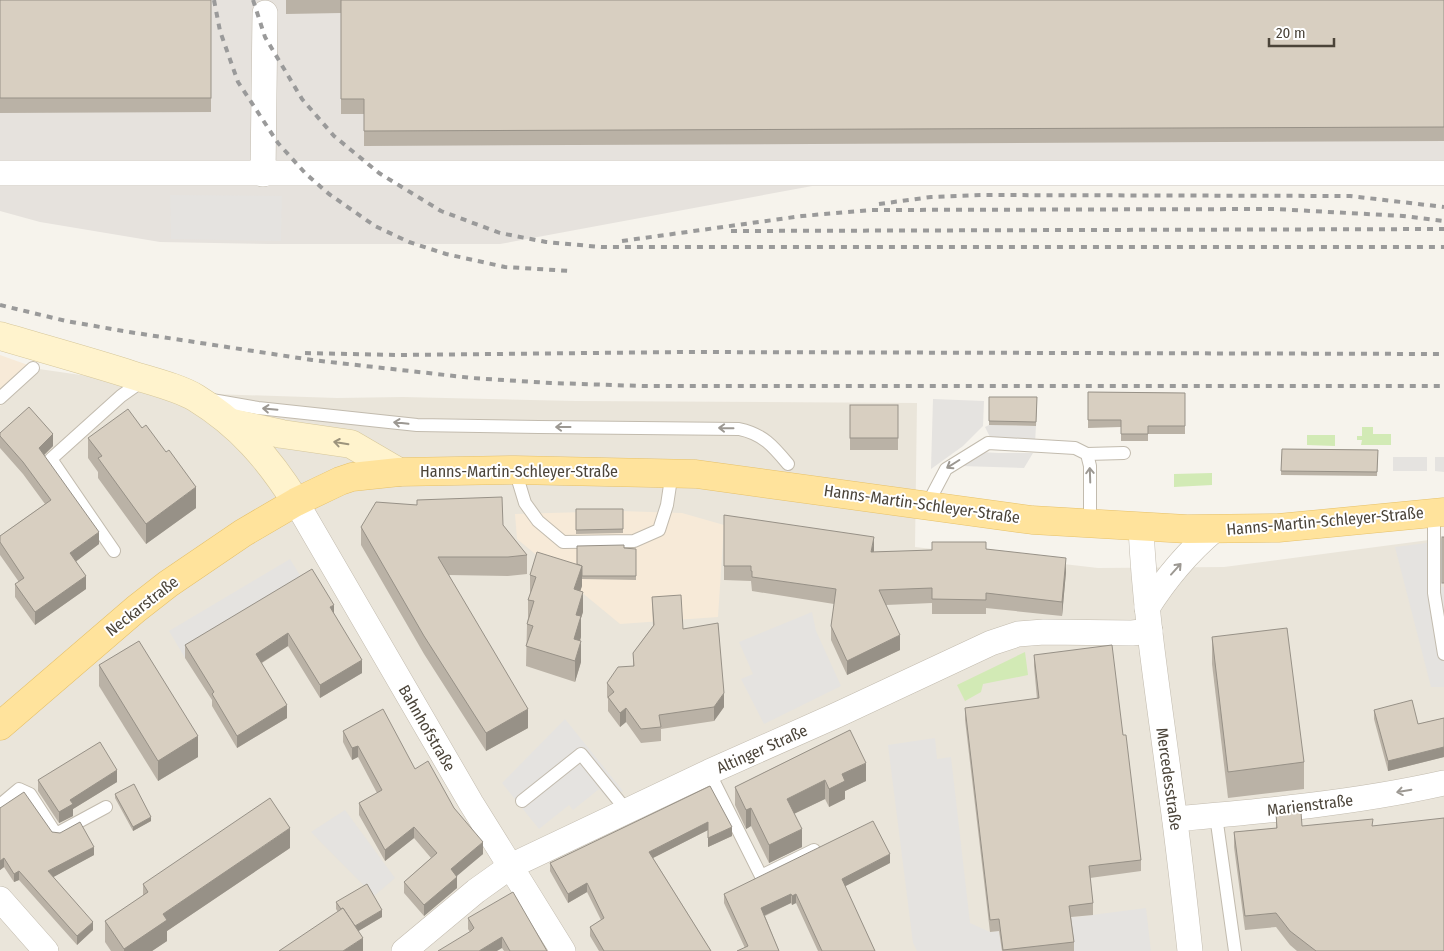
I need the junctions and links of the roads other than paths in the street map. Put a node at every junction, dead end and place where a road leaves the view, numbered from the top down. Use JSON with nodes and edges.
{"nodes":[{"id":1,"x":264,"y":13,"type":"dead end"},
{"id":2,"x":0,"y":173,"type":"edge"},
{"id":3,"x":1444,"y":173,"type":"edge"},
{"id":4,"x":263,"y":174,"type":"junction"},
{"id":5,"x":0,"y":336,"type":"edge"},
{"id":6,"x":33,"y":368,"type":"dead end"},
{"id":7,"x":145,"y":379,"type":"junction"},
{"id":8,"x":195,"y":397,"type":"junction"},
{"id":9,"x":0,"y":398,"type":"edge"},
{"id":10,"x":232,"y":423,"type":"junction"},
{"id":11,"x":1124,"y":453,"type":"dead end"},
{"id":12,"x":1087,"y":454,"type":"junction"},
{"id":13,"x":788,"y":464,"type":"dead end"},
{"id":14,"x":515,"y":470,"type":"junction"},
{"id":15,"x":400,"y":472,"type":"junction"},
{"id":16,"x":672,"y":472,"type":"junction"},
{"id":17,"x":296,"y":502,"type":"junction"},
{"id":18,"x":927,"y":505,"type":"junction"},
{"id":19,"x":1439,"y":513,"type":"edge"},
{"id":20,"x":1090,"y":524,"type":"junction"},
{"id":21,"x":1141,"y":528,"type":"junction"},
{"id":22,"x":1214,"y":530,"type":"junction"},
{"id":23,"x":114,"y":551,"type":"dead end"},
{"id":24,"x":1440,"y":605,"type":"edge"},
{"id":25,"x":1149,"y":620,"type":"junction"},
{"id":26,"x":1444,"y":654,"type":"edge"},
{"id":27,"x":0,"y":726,"type":"edge"},
{"id":28,"x":709,"y":772,"type":"junction"},
{"id":29,"x":1444,"y":783,"type":"edge"},
{"id":30,"x":522,"y":802,"type":"dead end"},
{"id":31,"x":0,"y":805,"type":"edge"},
{"id":32,"x":106,"y":807,"type":"dead end"},
{"id":33,"x":626,"y":812,"type":"junction"},
{"id":34,"x":1216,"y":816,"type":"junction"},
{"id":35,"x":1175,"y":820,"type":"junction"},
{"id":36,"x":821,"y":847,"type":"edge"},
{"id":37,"x":512,"y":866,"type":"junction"},
{"id":38,"x":0,"y":898,"type":"edge"},
{"id":39,"x":46,"y":951,"type":"edge"},
{"id":40,"x":404,"y":951,"type":"edge"},
{"id":41,"x":564,"y":951,"type":"edge"},
{"id":42,"x":1190,"y":951,"type":"edge"},
{"id":43,"x":1235,"y":951,"type":"edge"}],
"edges":[{"from":1,"to":4,"type":"street"},
{"from":2,"to":4,"type":"street"},
{"from":3,"to":4,"type":"street"},
{"from":5,"to":7,"type":"main road","name":"Hanns-Martin-Schleyer-Straße"},
{"from":6,"to":9,"type":"lane"},
{"from":7,"to":8,"type":"main road","name":"Hanns-Martin-Schleyer-Straße"},
{"from":7,"to":23,"type":"lane"},
{"from":8,"to":10,"type":"main road","name":"Hanns-Martin-Schleyer-Straße"},
{"from":13,"to":8,"type":"lane","one_way":true},
{"from":15,"to":10,"type":"main road","name":"Hanns-Martin-Schleyer-Straße","one_way":true},
{"from":10,"to":17,"type":"main road","name":"Hanns-Martin-Schleyer-Straße"},
{"from":11,"to":12,"type":"lane"},
{"from":12,"to":18,"type":"lane","one_way":true},
{"from":20,"to":12,"type":"lane","one_way":true},
{"from":14,"to":15,"type":"main road","name":"Hanns-Martin-Schleyer-Straße"},
{"from":14,"to":16,"type":"main road","name":"Hanns-Martin-Schleyer-Straße"},
{"from":14,"to":16,"type":"lane"},
{"from":15,"to":17,"type":"main road","name":"Hanns-Martin-Schleyer-Straße"},
{"from":16,"to":18,"type":"main road","name":"Hanns-Martin-Schleyer-Straße"},
{"from":17,"to":27,"type":"main road","name":"Neckarstraße"},
{"from":17,"to":37,"type":"street","name":"Bahnhofstraße"},
{"from":18,"to":20,"type":"main road","name":"Hanns-Martin-Schleyer-Straße"},
{"from":19,"to":22,"type":"main road","name":"Hanns-Martin-Schleyer-Straße"},
{"from":19,"to":24,"type":"lane"},
{"from":20,"to":21,"type":"main road","name":"Hanns-Martin-Schleyer-Straße"},
{"from":21,"to":22,"type":"main road","name":"Hanns-Martin-Schleyer-Straße"},
{"from":21,"to":25,"type":"street","name":"Mercedesstraße"},
{"from":25,"to":22,"type":"street","one_way":true},
{"from":24,"to":26,"type":"lane"},
{"from":25,"to":28,"type":"street","name":"Altinger Straße"},
{"from":25,"to":35,"type":"street","name":"Mercedesstraße"},
{"from":28,"to":33,"type":"street","name":"Altinger Straße"},
{"from":28,"to":36,"type":"lane"},
{"from":29,"to":34,"type":"street","name":"Marienstraße","one_way":true},
{"from":30,"to":33,"type":"lane"},
{"from":31,"to":32,"type":"lane"},
{"from":33,"to":37,"type":"street","name":"Altinger Straße"},
{"from":34,"to":35,"type":"street","name":"Marienstraße"},
{"from":34,"to":43,"type":"lane"},
{"from":35,"to":42,"type":"street","name":"Mercedesstraße"},
{"from":37,"to":40,"type":"street","name":"Altinger Straße"},
{"from":37,"to":41,"type":"street","name":"Bahnhofstraße"},
{"from":38,"to":39,"type":"street"}]}
